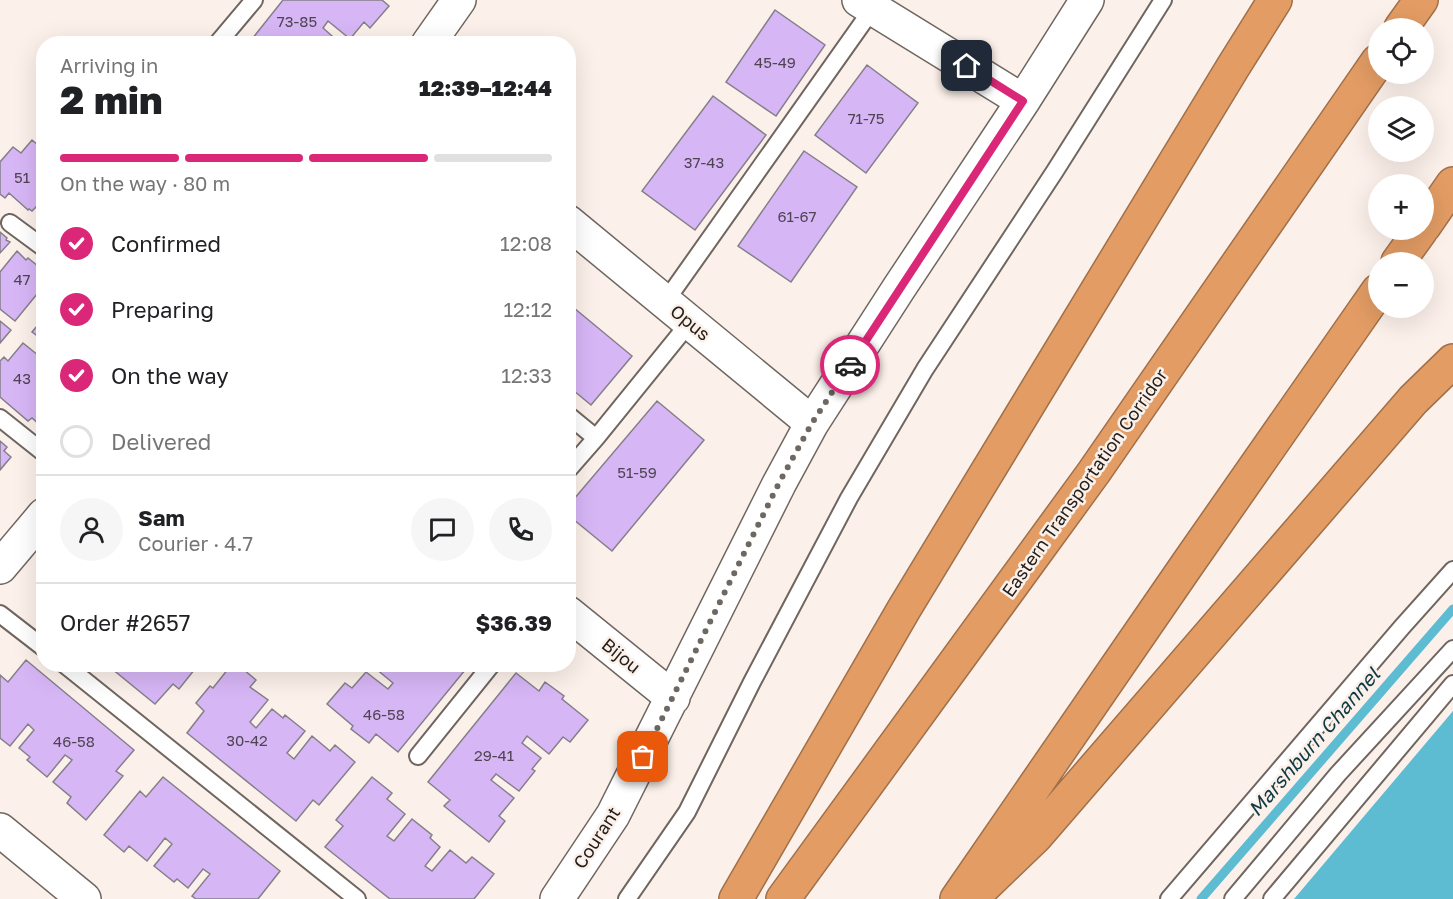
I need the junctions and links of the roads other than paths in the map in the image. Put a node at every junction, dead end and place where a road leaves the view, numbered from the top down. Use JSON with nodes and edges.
{"nodes":[{"id":1,"x":254,"y":0,"type":"edge"},
{"id":2,"x":459,"y":0,"type":"edge"},
{"id":3,"x":1087,"y":0,"type":"edge"},
{"id":4,"x":1163,"y":0,"type":"edge"},
{"id":5,"x":1275,"y":0,"type":"edge"},
{"id":6,"x":1420,"y":0,"type":"edge"},
{"id":7,"x":870,"y":3,"type":"edge"},
{"id":8,"x":1408,"y":18,"type":"edge"},
{"id":9,"x":224,"y":36,"type":"edge"},
{"id":10,"x":434,"y":36,"type":"edge"},
{"id":11,"x":1368,"y":76,"type":"edge"},
{"id":12,"x":1023,"y":101,"type":"junction"},
{"id":13,"x":1453,"y":184,"type":"edge"},
{"id":14,"x":1434,"y":211,"type":"edge"},
{"id":15,"x":10,"y":223,"type":"dead end"},
{"id":16,"x":576,"y":229,"type":"edge"},
{"id":17,"x":36,"y":242,"type":"edge"},
{"id":18,"x":665,"y":302,"type":"junction"},
{"id":19,"x":1368,"y":305,"type":"edge"},
{"id":20,"x":690,"y":322,"type":"junction"},
{"id":21,"x":1453,"y":361,"type":"edge"},
{"id":22,"x":0,"y":418,"type":"edge"},
{"id":23,"x":576,"y":422,"type":"edge"},
{"id":24,"x":812,"y":423,"type":"junction"},
{"id":25,"x":596,"y":438,"type":"junction"},
{"id":26,"x":36,"y":447,"type":"edge"},
{"id":27,"x":576,"y":461,"type":"edge"},
{"id":28,"x":36,"y":524,"type":"edge"},
{"id":29,"x":0,"y":567,"type":"edge"},
{"id":30,"x":1453,"y":570,"type":"edge"},
{"id":31,"x":0,"y":614,"type":"edge"},
{"id":32,"x":576,"y":619,"type":"edge"},
{"id":33,"x":36,"y":642,"type":"edge"},
{"id":34,"x":1453,"y":649,"type":"edge"},
{"id":35,"x":74,"y":672,"type":"edge"},
{"id":36,"x":486,"y":672,"type":"edge"},
{"id":37,"x":1453,"y":684,"type":"edge"},
{"id":38,"x":673,"y":698,"type":"junction"},
{"id":39,"x":418,"y":756,"type":"dead end"},
{"id":40,"x":0,"y":830,"type":"edge"},
{"id":41,"x":84,"y":899,"type":"edge"},
{"id":42,"x":357,"y":899,"type":"edge"},
{"id":43,"x":557,"y":899,"type":"edge"},
{"id":44,"x":627,"y":899,"type":"edge"},
{"id":45,"x":736,"y":899,"type":"edge"},
{"id":46,"x":783,"y":899,"type":"edge"},
{"id":47,"x":957,"y":899,"type":"edge"},
{"id":48,"x":971,"y":899,"type":"edge"},
{"id":49,"x":1169,"y":899,"type":"edge"},
{"id":50,"x":1233,"y":899,"type":"edge"},
{"id":51,"x":1272,"y":899,"type":"edge"}],
"edges":[{"from":1,"to":9,"type":"lane"},
{"from":2,"to":10,"type":"street"},
{"from":3,"to":12,"type":"street","name":"Courant"},
{"from":4,"to":44,"type":"lane"},
{"from":5,"to":45,"type":"highway"},
{"from":6,"to":8,"type":"highway"},
{"from":7,"to":12,"type":"street"},
{"from":7,"to":18,"type":"lane"},
{"from":11,"to":46,"type":"highway","name":"Eastern Transportation Corridor"},
{"from":12,"to":24,"type":"street","name":"Courant"},
{"from":13,"to":14,"type":"highway"},
{"from":15,"to":17,"type":"lane"},
{"from":16,"to":18,"type":"street","name":"Opus"},
{"from":18,"to":20,"type":"street","name":"Opus"},
{"from":19,"to":47,"type":"highway"},
{"from":20,"to":24,"type":"street","name":"Opus"},
{"from":20,"to":25,"type":"lane"},
{"from":21,"to":48,"type":"highway"},
{"from":22,"to":26,"type":"lane"},
{"from":23,"to":25,"type":"lane"},
{"from":24,"to":38,"type":"street","name":"Courant"},
{"from":25,"to":27,"type":"lane"},
{"from":28,"to":29,"type":"street"},
{"from":30,"to":49,"type":"lane"},
{"from":31,"to":33,"type":"lane"},
{"from":32,"to":38,"type":"street","name":"Bijou"},
{"from":34,"to":50,"type":"lane"},
{"from":35,"to":42,"type":"lane"},
{"from":36,"to":39,"type":"lane"},
{"from":37,"to":51,"type":"lane"},
{"from":38,"to":43,"type":"street","name":"Courant"},
{"from":40,"to":41,"type":"street"}]}
